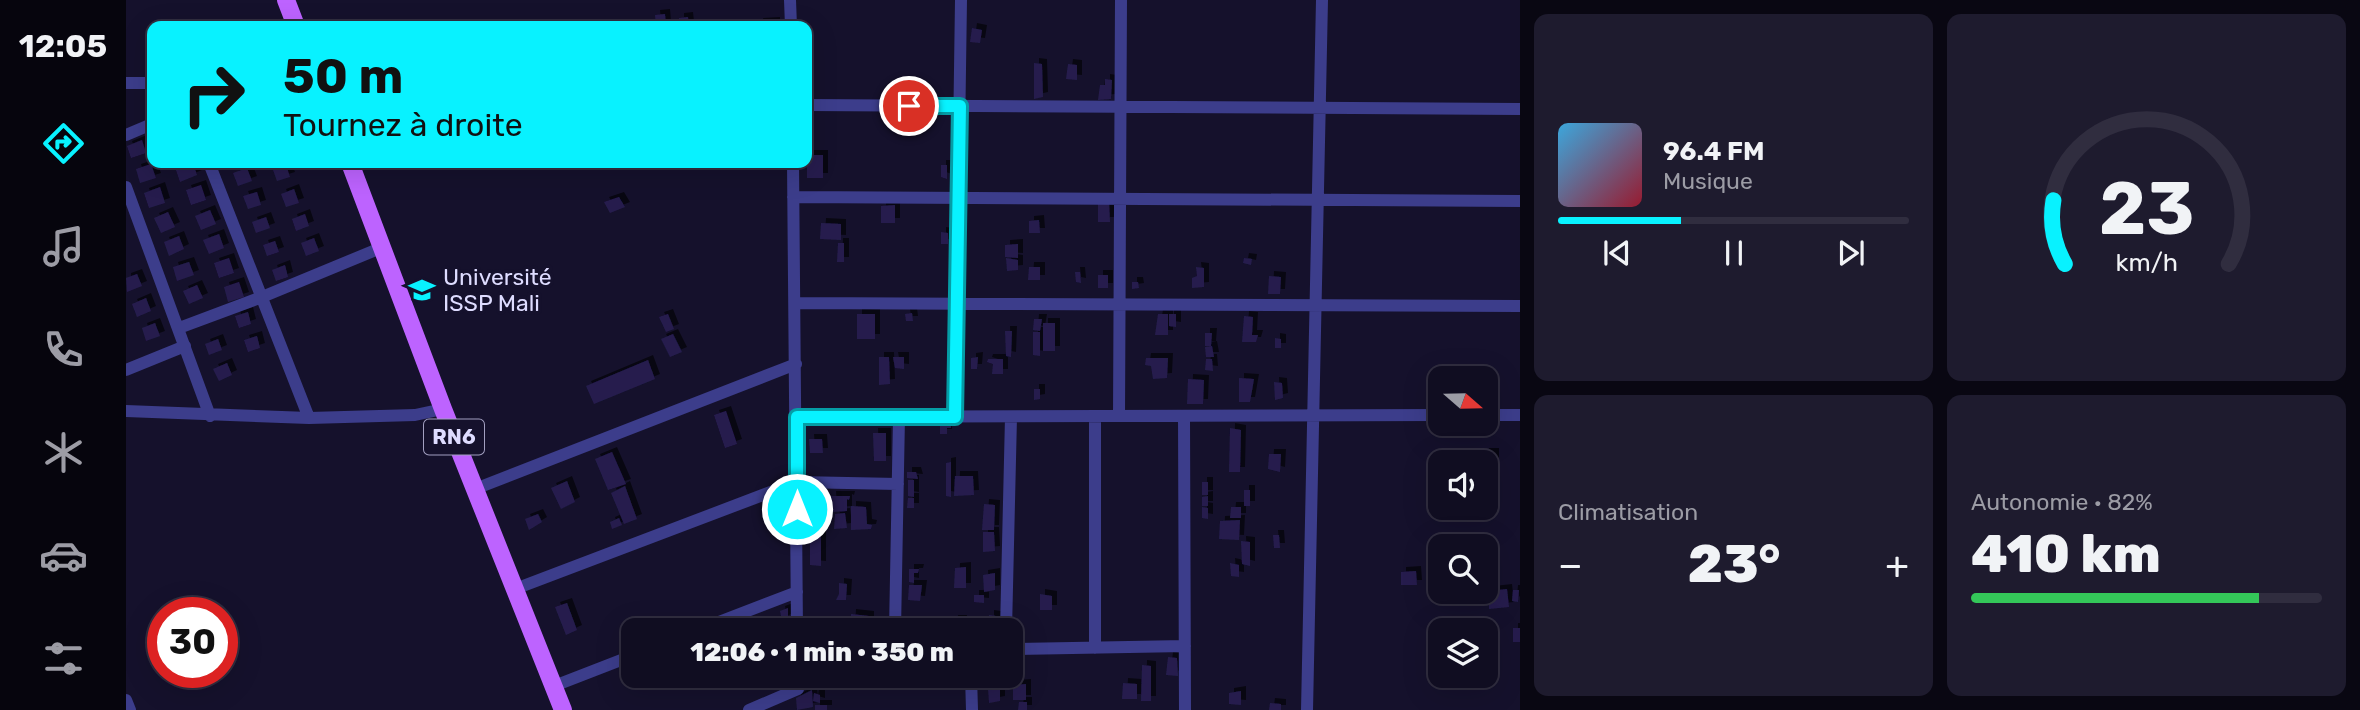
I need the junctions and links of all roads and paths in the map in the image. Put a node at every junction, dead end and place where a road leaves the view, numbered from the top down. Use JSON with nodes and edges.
{"nodes":[{"id":1,"x":286,"y":0,"type":"edge"},
{"id":2,"x":790,"y":0,"type":"edge"},
{"id":3,"x":961,"y":0,"type":"edge"},
{"id":4,"x":1121,"y":0,"type":"edge"},
{"id":5,"x":1322,"y":0,"type":"edge"},
{"id":6,"x":294,"y":21,"type":"edge"},
{"id":7,"x":791,"y":21,"type":"edge"},
{"id":8,"x":126,"y":83,"type":"edge"},
{"id":9,"x":147,"y":83,"type":"edge"},
{"id":10,"x":812,"y":105,"type":"edge"},
{"id":11,"x":960,"y":106,"type":"junction"},
{"id":12,"x":1121,"y":107,"type":"junction"},
{"id":13,"x":1320,"y":108,"type":"junction"},
{"id":14,"x":1520,"y":109,"type":"edge"},
{"id":15,"x":147,"y":126,"type":"edge"},
{"id":16,"x":126,"y":135,"type":"edge"},
{"id":17,"x":211,"y":168,"type":"edge"},
{"id":18,"x":352,"y":168,"type":"edge"},
{"id":19,"x":793,"y":168,"type":"edge"},
{"id":20,"x":126,"y":187,"type":"edge"},
{"id":21,"x":793,"y":197,"type":"junction"},
{"id":22,"x":958,"y":198,"type":"junction"},
{"id":23,"x":1121,"y":199,"type":"junction"},
{"id":24,"x":1318,"y":200,"type":"junction"},
{"id":25,"x":1520,"y":201,"type":"edge"},
{"id":26,"x":383,"y":247,"type":"junction"},
{"id":27,"x":262,"y":297,"type":"junction"},
{"id":28,"x":795,"y":303,"type":"junction"},
{"id":29,"x":957,"y":304,"type":"junction"},
{"id":30,"x":1120,"y":304,"type":"junction"},
{"id":31,"x":1316,"y":305,"type":"junction"},
{"id":32,"x":1520,"y":306,"type":"edge"},
{"id":33,"x":179,"y":328,"type":"junction"},
{"id":34,"x":185,"y":346,"type":"junction"},
{"id":35,"x":796,"y":364,"type":"junction"},
{"id":36,"x":126,"y":370,"type":"edge"},
{"id":37,"x":443,"y":410,"type":"junction"},
{"id":38,"x":126,"y":411,"type":"edge"},
{"id":39,"x":1428,"y":415,"type":"edge"},
{"id":40,"x":1498,"y":415,"type":"edge"},
{"id":41,"x":1520,"y":415,"type":"edge"},
{"id":42,"x":210,"y":416,"type":"junction"},
{"id":43,"x":1011,"y":416,"type":"junction"},
{"id":44,"x":1095,"y":416,"type":"junction"},
{"id":45,"x":1119,"y":416,"type":"junction"},
{"id":46,"x":1184,"y":416,"type":"junction"},
{"id":47,"x":1314,"y":416,"type":"junction"},
{"id":48,"x":797,"y":417,"type":"junction"},
{"id":49,"x":899,"y":417,"type":"junction"},
{"id":50,"x":955,"y":417,"type":"junction"},
{"id":51,"x":309,"y":418,"type":"junction"},
{"id":52,"x":797,"y":482,"type":"junction"},
{"id":53,"x":898,"y":484,"type":"junction"},
{"id":54,"x":475,"y":489,"type":"junction"},
{"id":55,"x":515,"y":589,"type":"junction"},
{"id":56,"x":797,"y":592,"type":"junction"},
{"id":57,"x":729,"y":618,"type":"edge"},
{"id":58,"x":797,"y":618,"type":"edge"},
{"id":59,"x":895,"y":618,"type":"edge"},
{"id":60,"x":1006,"y":618,"type":"edge"},
{"id":61,"x":1185,"y":646,"type":"junction"},
{"id":62,"x":1095,"y":648,"type":"junction"},
{"id":63,"x":1023,"y":649,"type":"edge"},
{"id":64,"x":621,"y":660,"type":"edge"},
{"id":65,"x":554,"y":685,"type":"junction"},
{"id":66,"x":798,"y":688,"type":"edge"},
{"id":67,"x":971,"y":688,"type":"edge"},
{"id":68,"x":126,"y":700,"type":"edge"},
{"id":69,"x":130,"y":710,"type":"edge"},
{"id":70,"x":564,"y":710,"type":"edge"},
{"id":71,"x":749,"y":710,"type":"edge"},
{"id":72,"x":972,"y":710,"type":"edge"},
{"id":73,"x":1185,"y":710,"type":"edge"},
{"id":74,"x":1307,"y":710,"type":"edge"}],
"edges":[{"from":1,"to":6,"type":"main road"},
{"from":2,"to":7,"type":"street"},
{"from":3,"to":11,"type":"street"},
{"from":4,"to":12,"type":"street"},
{"from":5,"to":13,"type":"street"},
{"from":8,"to":9,"type":"street"},
{"from":10,"to":11,"type":"street"},
{"from":11,"to":12,"type":"street"},
{"from":11,"to":22,"type":"street"},
{"from":12,"to":13,"type":"street"},
{"from":12,"to":23,"type":"street"},
{"from":13,"to":14,"type":"street"},
{"from":13,"to":24,"type":"street"},
{"from":15,"to":16,"type":"street"},
{"from":17,"to":27,"type":"street"},
{"from":18,"to":26,"type":"main road","number":"RN6"},
{"from":19,"to":21,"type":"street"},
{"from":20,"to":33,"type":"street"},
{"from":21,"to":22,"type":"street"},
{"from":21,"to":28,"type":"street"},
{"from":22,"to":23,"type":"street"},
{"from":22,"to":29,"type":"street"},
{"from":23,"to":24,"type":"street"},
{"from":23,"to":30,"type":"street"},
{"from":24,"to":25,"type":"street"},
{"from":24,"to":31,"type":"street"},
{"from":26,"to":27,"type":"street"},
{"from":26,"to":37,"type":"main road","number":"RN6"},
{"from":27,"to":33,"type":"street"},
{"from":27,"to":51,"type":"street"},
{"from":28,"to":29,"type":"street"},
{"from":28,"to":35,"type":"street"},
{"from":29,"to":30,"type":"street"},
{"from":29,"to":50,"type":"street"},
{"from":30,"to":31,"type":"street"},
{"from":30,"to":45,"type":"street"},
{"from":31,"to":32,"type":"street"},
{"from":31,"to":47,"type":"street"},
{"from":33,"to":34,"type":"street"},
{"from":34,"to":36,"type":"street"},
{"from":34,"to":42,"type":"street"},
{"from":35,"to":48,"type":"street"},
{"from":35,"to":54,"type":"street"},
{"from":37,"to":51,"type":"street"},
{"from":37,"to":54,"type":"main road","number":"RN6"},
{"from":38,"to":42,"type":"street"},
{"from":39,"to":47,"type":"street"},
{"from":40,"to":41,"type":"street"},
{"from":42,"to":51,"type":"street"},
{"from":43,"to":44,"type":"street"},
{"from":43,"to":50,"type":"street"},
{"from":43,"to":60,"type":"street"},
{"from":44,"to":45,"type":"street"},
{"from":44,"to":62,"type":"street"},
{"from":45,"to":46,"type":"street"},
{"from":46,"to":47,"type":"street"},
{"from":46,"to":61,"type":"street"},
{"from":47,"to":74,"type":"street"},
{"from":48,"to":49,"type":"street"},
{"from":48,"to":52,"type":"street"},
{"from":49,"to":50,"type":"street"},
{"from":49,"to":53,"type":"street"},
{"from":52,"to":53,"type":"street"},
{"from":52,"to":55,"type":"street"},
{"from":52,"to":56,"type":"street"},
{"from":53,"to":59,"type":"street"},
{"from":54,"to":55,"type":"main road","number":"RN6"},
{"from":55,"to":65,"type":"main road","number":"RN6"},
{"from":56,"to":57,"type":"street"},
{"from":56,"to":58,"type":"street"},
{"from":61,"to":62,"type":"street"},
{"from":61,"to":73,"type":"street"},
{"from":62,"to":63,"type":"street"},
{"from":64,"to":65,"type":"street"},
{"from":65,"to":70,"type":"main road","number":"RN6"},
{"from":66,"to":71,"type":"street"},
{"from":67,"to":72,"type":"street"},
{"from":68,"to":69,"type":"street"}]}
